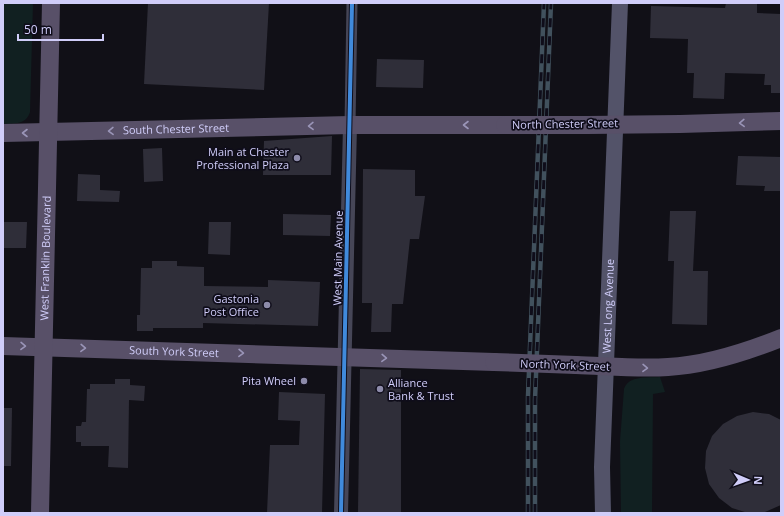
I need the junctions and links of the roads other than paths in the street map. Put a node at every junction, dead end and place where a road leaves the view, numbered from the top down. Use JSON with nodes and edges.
{"nodes":[{"id":1,"x":51,"y":3,"type":"edge"},
{"id":2,"x":352,"y":3,"type":"edge"},
{"id":3,"x":620,"y":3,"type":"edge"},
{"id":4,"x":781,"y":121,"type":"edge"},
{"id":5,"x":616,"y":124,"type":"junction"},
{"id":6,"x":350,"y":125,"type":"junction"},
{"id":7,"x":48,"y":132,"type":"junction"},
{"id":8,"x":3,"y":133,"type":"edge"},
{"id":9,"x":781,"y":338,"type":"edge"},
{"id":10,"x":3,"y":346,"type":"edge"},
{"id":11,"x":44,"y":347,"type":"junction"},
{"id":12,"x":345,"y":357,"type":"junction"},
{"id":13,"x":606,"y":366,"type":"junction"},
{"id":14,"x":40,"y":513,"type":"edge"},
{"id":15,"x":341,"y":513,"type":"edge"},
{"id":16,"x":603,"y":513,"type":"edge"}],
"edges":[{"from":1,"to":7,"type":"main road","name":"West Franklin Boulevard"},
{"from":2,"to":6,"type":"street","name":"West Main Avenue"},
{"from":3,"to":5,"type":"main road","name":"West Long Avenue"},
{"from":4,"to":5,"type":"main road","name":"North Chester Street","one_way":true},
{"from":5,"to":6,"type":"main road","name":"North Chester Street","one_way":true,"bridge":true},
{"from":5,"to":13,"type":"main road","name":"West Long Avenue"},
{"from":6,"to":7,"type":"main road","name":"South Chester Street","one_way":true},
{"from":6,"to":12,"type":"street","name":"West Main Avenue"},
{"from":7,"to":8,"type":"main road","name":"South Chester Street","one_way":true},
{"from":7,"to":11,"type":"main road","name":"West Franklin Boulevard"},
{"from":13,"to":9,"type":"main road","name":"North York Street","one_way":true},
{"from":10,"to":11,"type":"main road","name":"South York Street","one_way":true},
{"from":11,"to":12,"type":"main road","name":"South York Street","one_way":true},
{"from":11,"to":14,"type":"main road","name":"West Franklin Boulevard"},
{"from":12,"to":13,"type":"main road","name":"North York Street","one_way":true,"bridge":true},
{"from":12,"to":15,"type":"street","name":"West Main Avenue"},
{"from":13,"to":16,"type":"main road","name":"West Long Avenue"}]}
